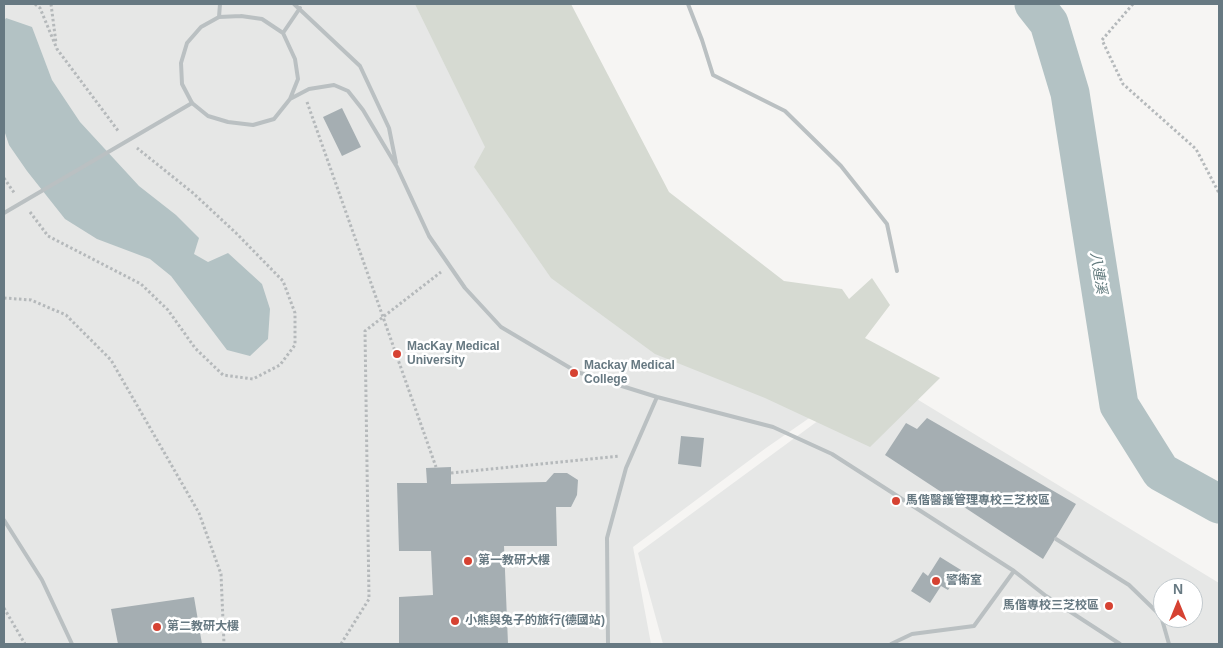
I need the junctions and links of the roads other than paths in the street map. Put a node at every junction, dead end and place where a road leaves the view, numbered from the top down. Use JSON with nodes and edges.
{"nodes":[{"id":1,"x":220,"y":4,"type":"edge"},
{"id":2,"x":294,"y":4,"type":"edge"},
{"id":3,"x":688,"y":4,"type":"edge"},
{"id":4,"x":300,"y":8,"type":"junction"},
{"id":5,"x":219,"y":18,"type":"junction"},
{"id":6,"x":283,"y":33,"type":"junction"},
{"id":7,"x":290,"y":99,"type":"junction"},
{"id":8,"x":192,"y":103,"type":"junction"},
{"id":9,"x":397,"y":167,"type":"junction"},
{"id":10,"x":4,"y":213,"type":"edge"},
{"id":11,"x":897,"y":271,"type":"dead end"},
{"id":12,"x":657,"y":397,"type":"junction"},
{"id":13,"x":4,"y":520,"type":"edge"},
{"id":14,"x":1056,"y":539,"type":"dead end"},
{"id":15,"x":1014,"y":571,"type":"junction"},
{"id":16,"x":72,"y":644,"type":"edge"},
{"id":17,"x":608,"y":644,"type":"edge"},
{"id":18,"x":891,"y":644,"type":"edge"},
{"id":19,"x":1120,"y":644,"type":"edge"},
{"id":20,"x":1169,"y":644,"type":"edge"}],
"edges":[{"from":1,"to":5,"type":"lane"},
{"from":2,"to":4,"type":"lane"},
{"from":3,"to":11,"type":"lane"},
{"from":4,"to":6,"type":"lane"},
{"from":4,"to":9,"type":"lane"},
{"from":5,"to":6,"type":"lane"},
{"from":5,"to":8,"type":"lane"},
{"from":6,"to":7,"type":"lane"},
{"from":7,"to":8,"type":"lane"},
{"from":7,"to":9,"type":"lane"},
{"from":8,"to":10,"type":"lane","bridge":true},
{"from":9,"to":12,"type":"lane"},
{"from":12,"to":15,"type":"lane"},
{"from":12,"to":17,"type":"lane"},
{"from":13,"to":16,"type":"lane"},
{"from":14,"to":20,"type":"lane"},
{"from":15,"to":18,"type":"lane"},
{"from":15,"to":19,"type":"lane"}]}
